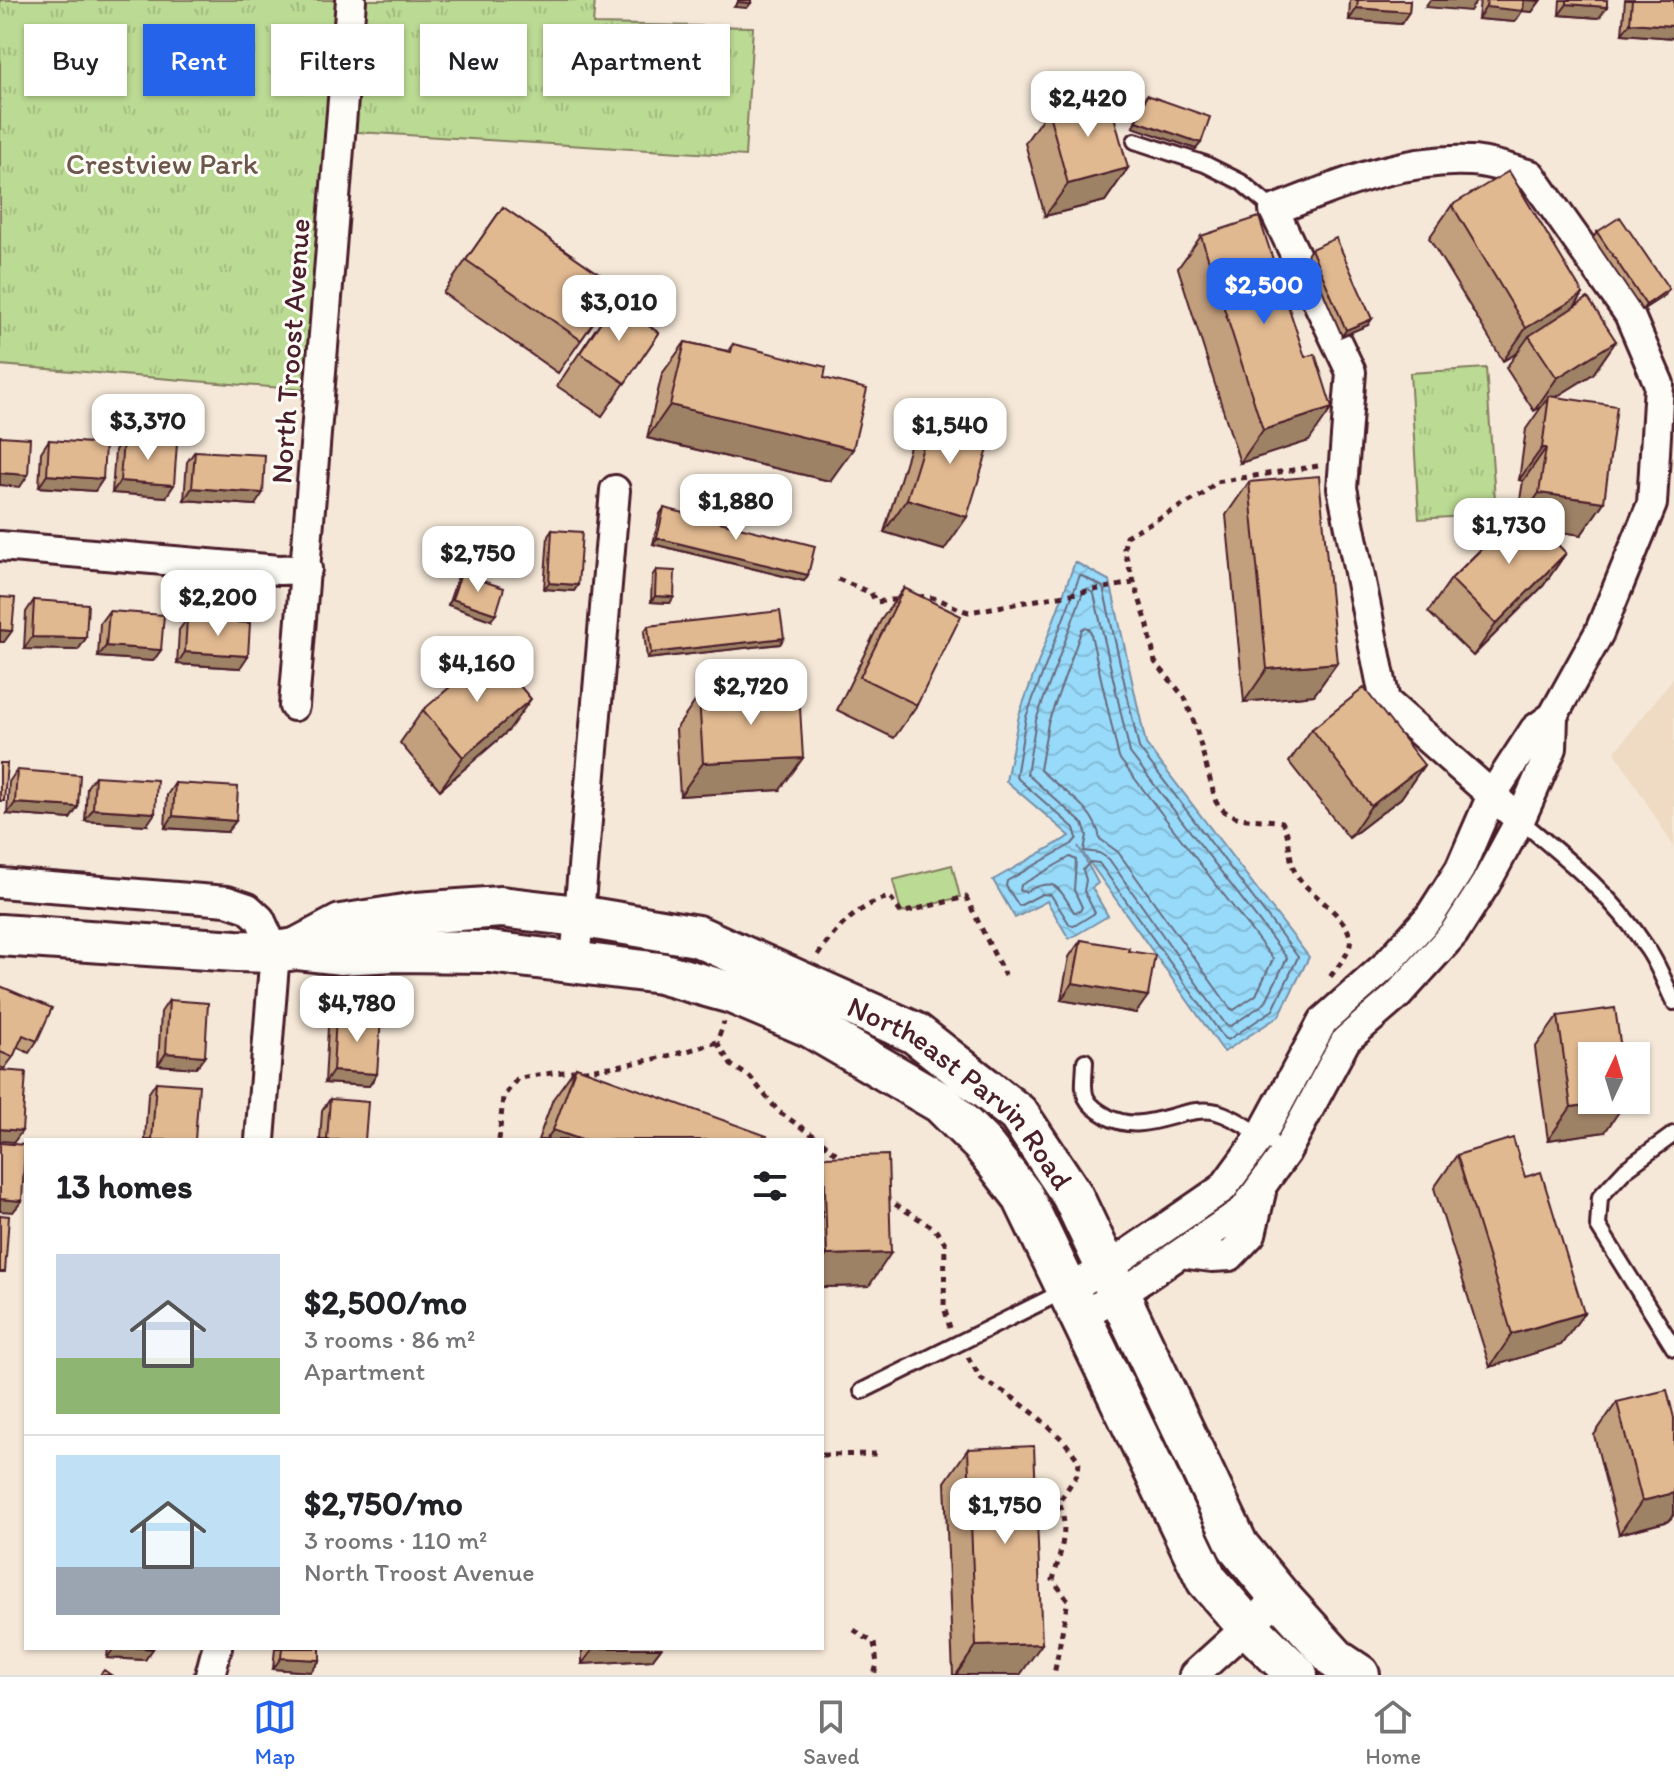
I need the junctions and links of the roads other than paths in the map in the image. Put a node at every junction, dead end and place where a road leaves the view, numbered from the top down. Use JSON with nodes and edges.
{"nodes":[{"id":1,"x":351,"y":0,"type":"edge"},
{"id":2,"x":1135,"y":141,"type":"dead end"},
{"id":3,"x":1274,"y":210,"type":"junction"},
{"id":4,"x":615,"y":490,"type":"dead end"},
{"id":5,"x":0,"y":546,"type":"edge"},
{"id":6,"x":307,"y":569,"type":"junction"},
{"id":7,"x":294,"y":706,"type":"dead end"},
{"id":8,"x":1553,"y":716,"type":"junction"},
{"id":9,"x":1492,"y":795,"type":"junction"},
{"id":10,"x":1520,"y":820,"type":"junction"},
{"id":11,"x":0,"y":883,"type":"edge"},
{"id":12,"x":578,"y":916,"type":"junction"},
{"id":13,"x":0,"y":935,"type":"edge"},
{"id":14,"x":286,"y":951,"type":"junction"},
{"id":15,"x":575,"y":962,"type":"junction"},
{"id":16,"x":1674,"y":1002,"type":"edge"},
{"id":17,"x":1085,"y":1061,"type":"dead end"},
{"id":18,"x":1674,"y":1134,"type":"edge"},
{"id":19,"x":1261,"y":1136,"type":"junction"},
{"id":20,"x":260,"y":1138,"type":"edge"},
{"id":21,"x":1286,"y":1152,"type":"junction"},
{"id":22,"x":1177,"y":1220,"type":"junction"},
{"id":23,"x":1187,"y":1248,"type":"junction"},
{"id":24,"x":1111,"y":1282,"type":"junction"},
{"id":25,"x":1074,"y":1302,"type":"junction"},
{"id":26,"x":1674,"y":1348,"type":"edge"},
{"id":27,"x":862,"y":1391,"type":"dead end"},
{"id":28,"x":1280,"y":1597,"type":"junction"},
{"id":29,"x":1248,"y":1627,"type":"junction"},
{"id":30,"x":216,"y":1650,"type":"edge"},
{"id":31,"x":210,"y":1675,"type":"edge"},
{"id":32,"x":1194,"y":1675,"type":"edge"},
{"id":33,"x":1297,"y":1675,"type":"edge"},
{"id":34,"x":1359,"y":1675,"type":"edge"}],
"edges":[{"from":1,"to":6,"type":"street","name":"North Troost Avenue"},
{"from":2,"to":3,"type":"lane"},
{"from":3,"to":8,"type":"street"},
{"from":3,"to":9,"type":"street"},
{"from":4,"to":12,"type":"street"},
{"from":5,"to":6,"type":"street"},
{"from":6,"to":7,"type":"street","name":"North Troost Avenue"},
{"from":8,"to":9,"type":"street"},
{"from":8,"to":10,"type":"street"},
{"from":9,"to":10,"type":"street"},
{"from":9,"to":19,"type":"street"},
{"from":10,"to":16,"type":"lane"},
{"from":10,"to":21,"type":"street"},
{"from":11,"to":14,"type":"street"},
{"from":12,"to":14,"type":"main road","name":"Northeast Parvin Road"},
{"from":12,"to":15,"type":"street"},
{"from":12,"to":24,"type":"main road","name":"Northeast Parvin Road"},
{"from":13,"to":14,"type":"main road","name":"Northeast Parvin Road"},
{"from":14,"to":15,"type":"main road","name":"Northeast Parvin Road"},
{"from":14,"to":20,"type":"street"},
{"from":15,"to":25,"type":"main road","name":"Northeast Parvin Road"},
{"from":17,"to":19,"type":"lane"},
{"from":18,"to":26,"type":"lane"},
{"from":19,"to":21,"type":"lane"},
{"from":19,"to":22,"type":"street"},
{"from":21,"to":23,"type":"street"},
{"from":22,"to":23,"type":"street"},
{"from":22,"to":24,"type":"street"},
{"from":23,"to":24,"type":"street"},
{"from":24,"to":25,"type":"street"},
{"from":24,"to":28,"type":"main road","name":"Northeast Parvin Road"},
{"from":25,"to":27,"type":"lane"},
{"from":25,"to":29,"type":"main road","name":"Northeast Parvin Road"},
{"from":28,"to":29,"type":"street"},
{"from":28,"to":34,"type":"main road","name":"Northeast Parvin Road"},
{"from":29,"to":32,"type":"street"},
{"from":29,"to":33,"type":"main road","name":"Northeast Parvin Road"},
{"from":30,"to":31,"type":"street"}]}
